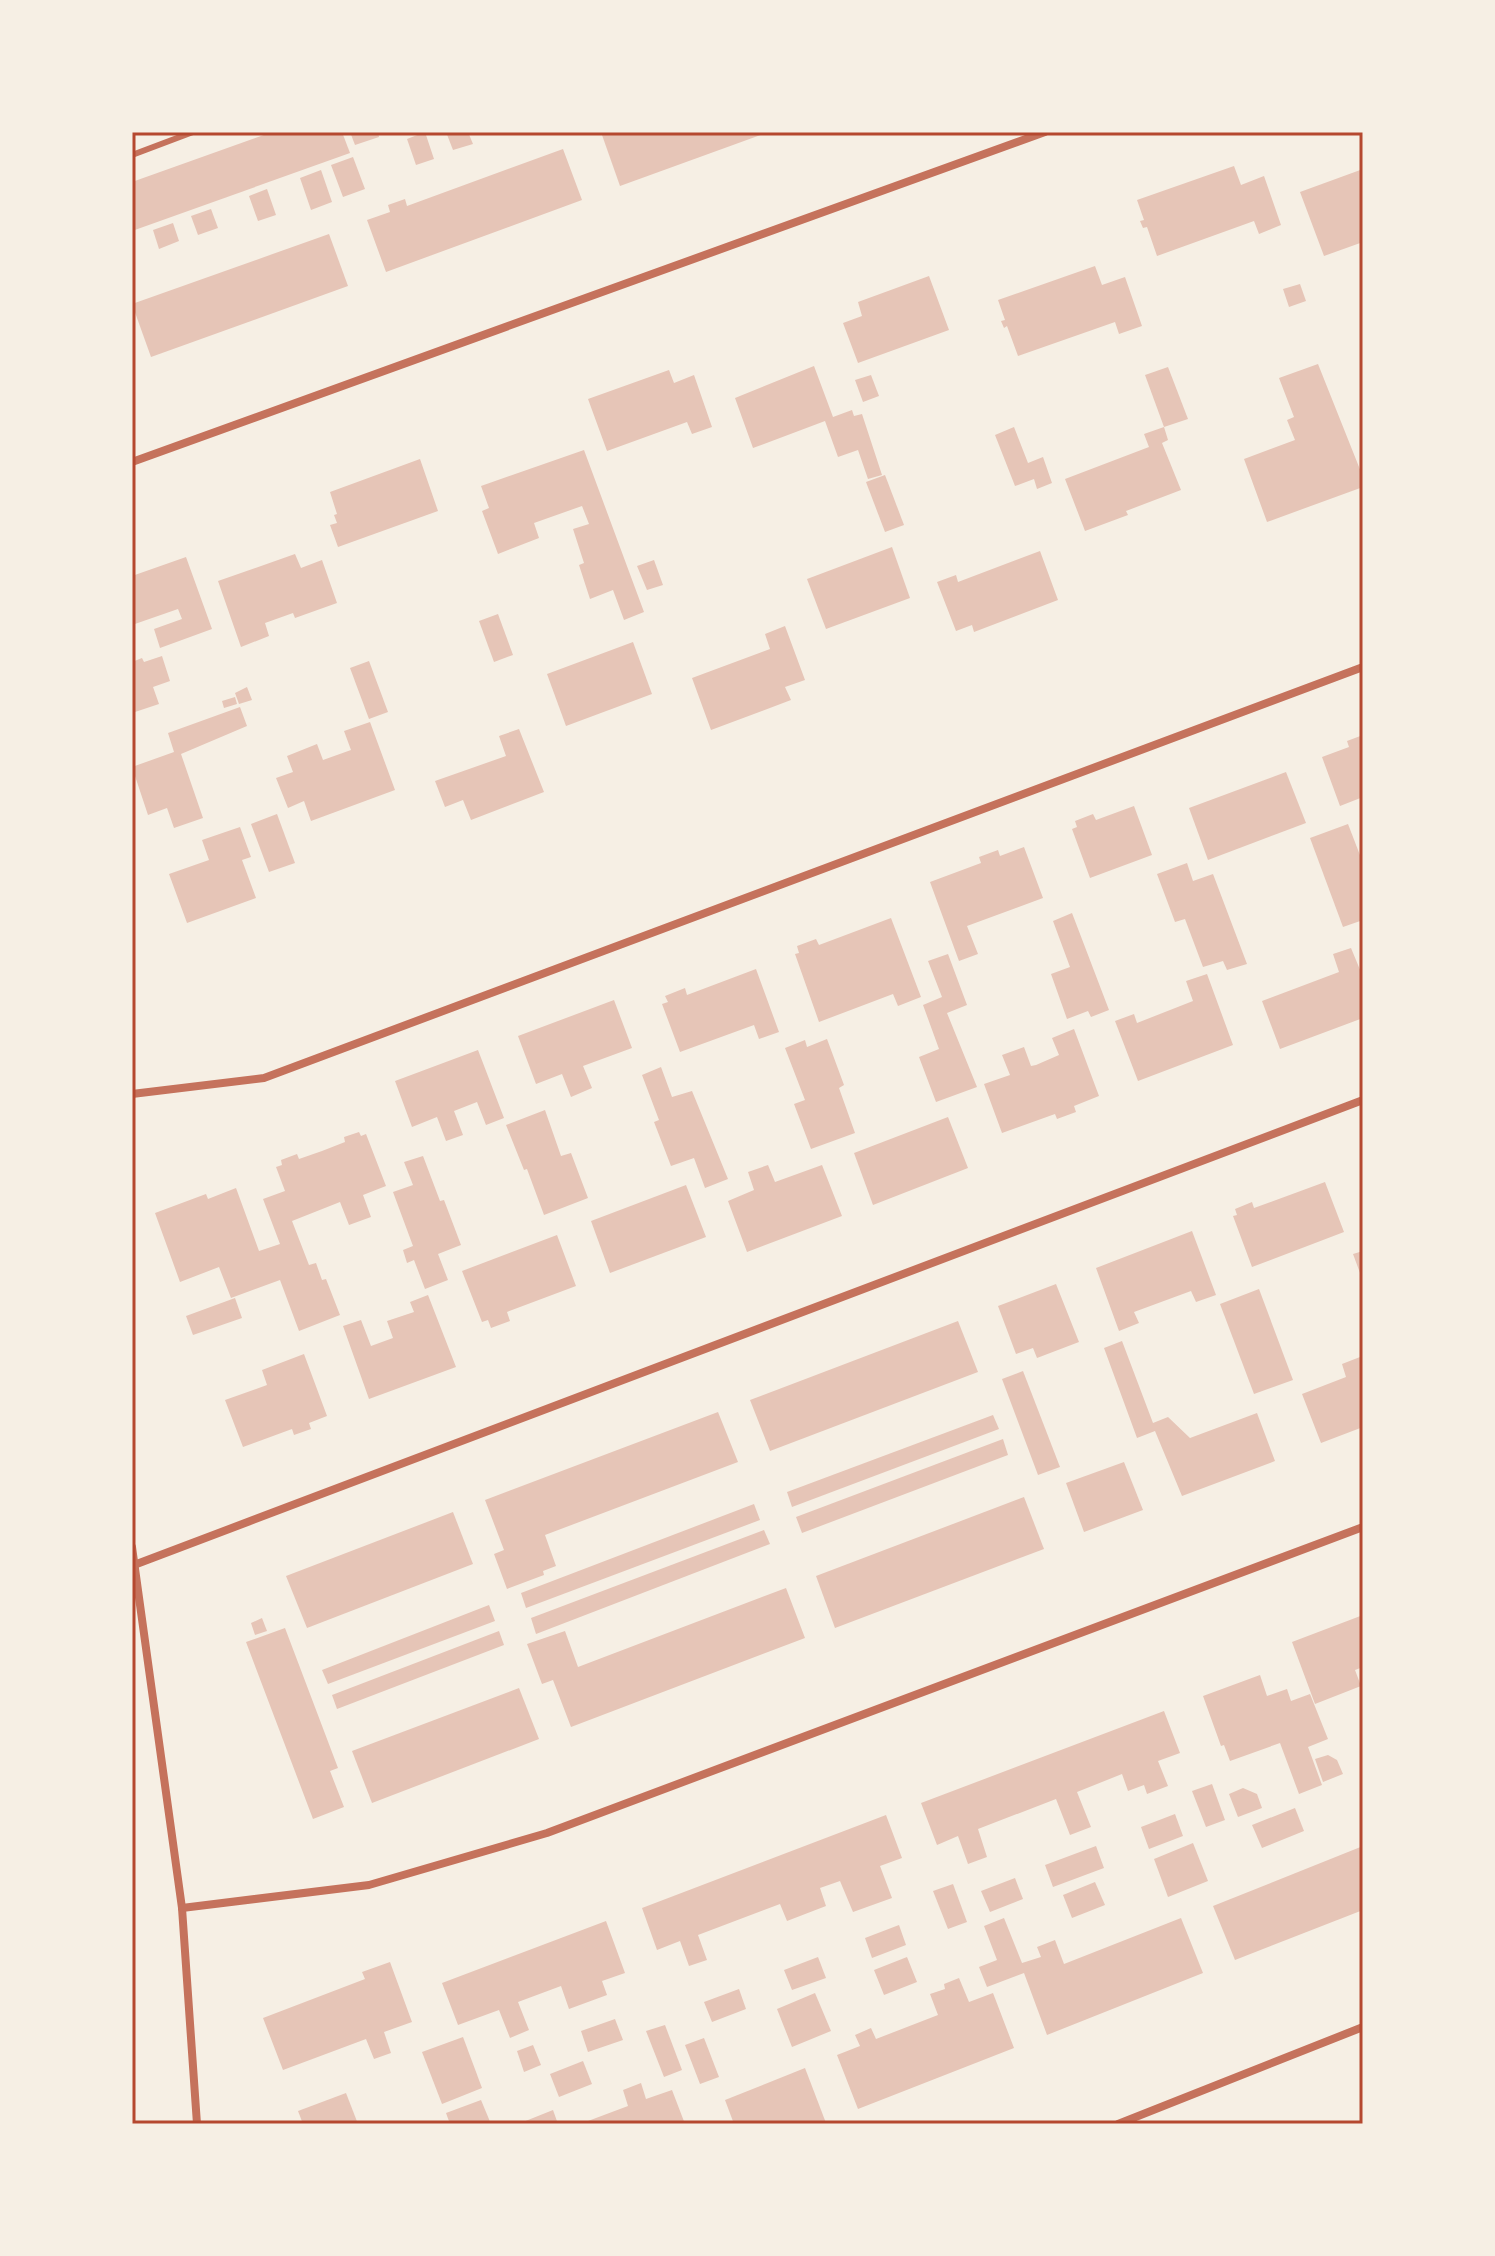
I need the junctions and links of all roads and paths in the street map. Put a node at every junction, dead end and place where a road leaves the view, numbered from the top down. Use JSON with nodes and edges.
{"nodes":[{"id":1,"x":193,"y":132,"type":"edge"},
{"id":2,"x":1045,"y":132,"type":"edge"},
{"id":3,"x":132,"y":155,"type":"edge"},
{"id":4,"x":132,"y":462,"type":"edge"},
{"id":5,"x":1363,"y":667,"type":"edge"},
{"id":6,"x":132,"y":1094,"type":"edge"},
{"id":7,"x":1363,"y":1100,"type":"edge"},
{"id":8,"x":1363,"y":1527,"type":"edge"},
{"id":9,"x":132,"y":1547,"type":"edge"},
{"id":10,"x":134,"y":1565,"type":"edge"},
{"id":11,"x":182,"y":1908,"type":"junction"},
{"id":12,"x":1363,"y":2027,"type":"edge"},
{"id":13,"x":197,"y":2124,"type":"edge"},
{"id":14,"x":1118,"y":2124,"type":"edge"}],
"edges":[{"from":1,"to":3,"type":"lane"},
{"from":2,"to":4,"type":"street"},
{"from":5,"to":6,"type":"street"},
{"from":7,"to":10,"type":"street"},
{"from":8,"to":11,"type":"street"},
{"from":9,"to":10,"type":"street"},
{"from":10,"to":11,"type":"street"},
{"from":11,"to":13,"type":"street"},
{"from":12,"to":14,"type":"street"}]}
